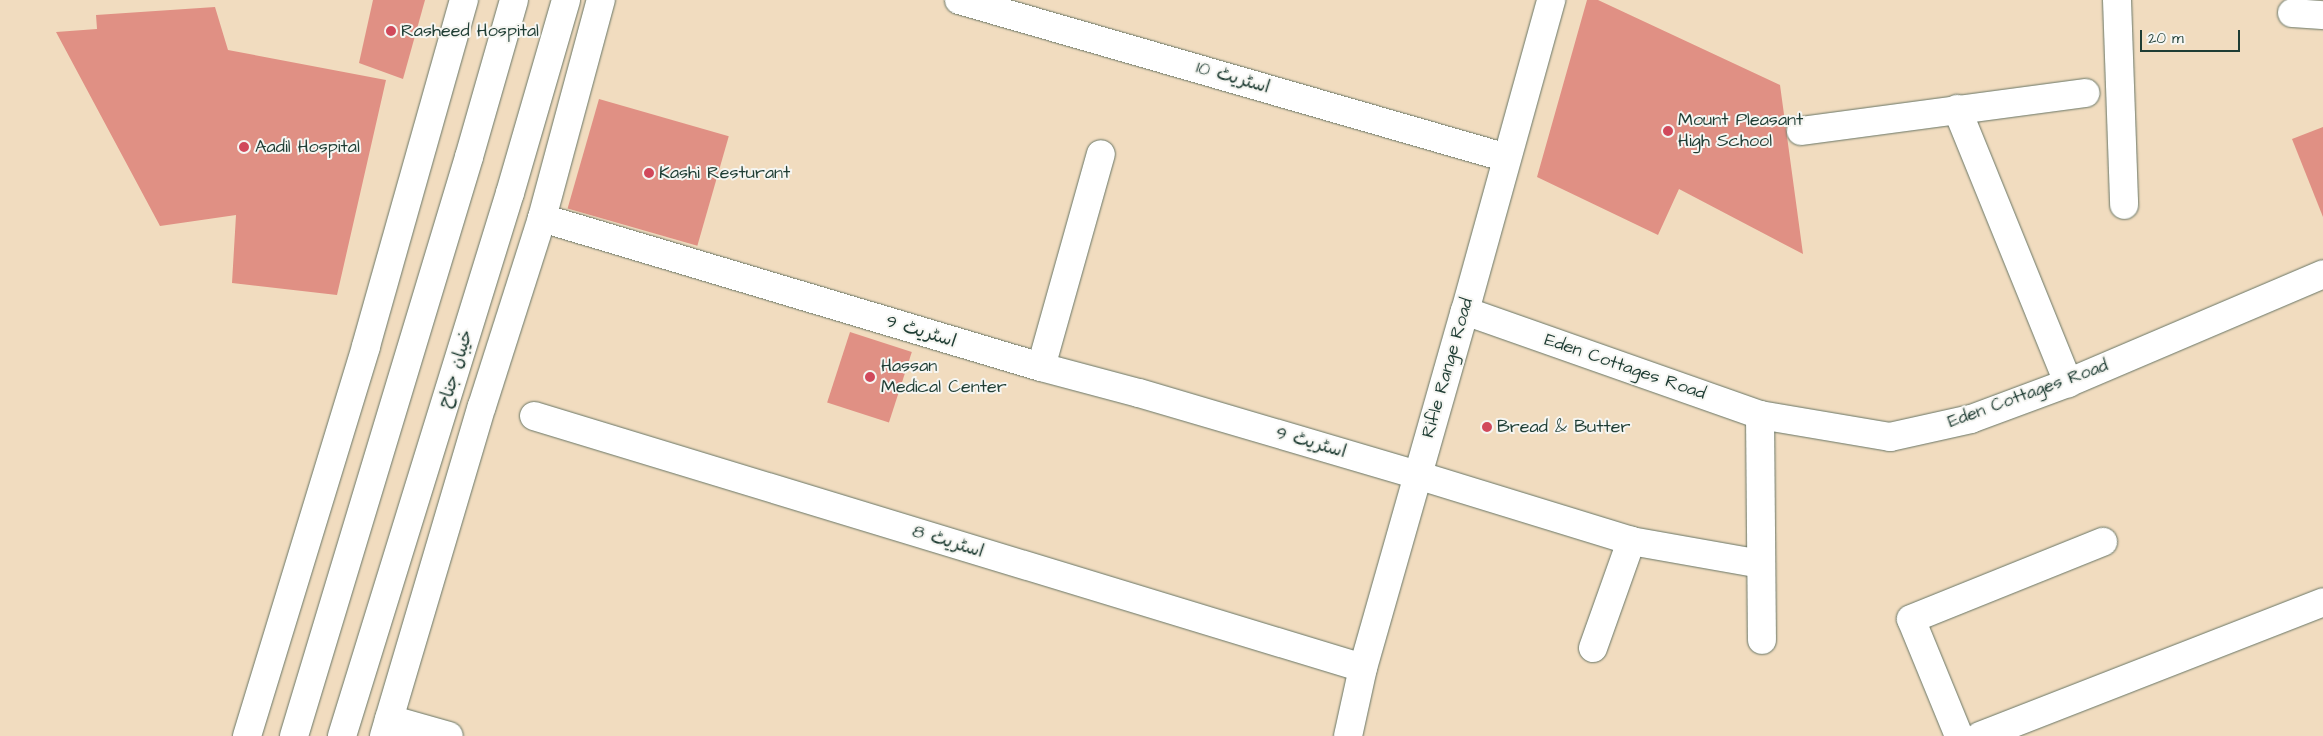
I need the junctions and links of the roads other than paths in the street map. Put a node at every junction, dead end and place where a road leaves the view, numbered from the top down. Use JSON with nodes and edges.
{"nodes":[{"id":1,"x":464,"y":0,"type":"edge"},
{"id":2,"x":514,"y":0,"type":"edge"},
{"id":3,"x":566,"y":0,"type":"edge"},
{"id":4,"x":601,"y":0,"type":"edge"},
{"id":5,"x":959,"y":0,"type":"edge"},
{"id":6,"x":1551,"y":0,"type":"edge"},
{"id":7,"x":2117,"y":0,"type":"edge"},
{"id":8,"x":2292,"y":13,"type":"dead end"},
{"id":9,"x":2323,"y":15,"type":"edge"},
{"id":10,"x":2085,"y":93,"type":"dead end"},
{"id":11,"x":1957,"y":109,"type":"junction"},
{"id":12,"x":1801,"y":131,"type":"dead end"},
{"id":13,"x":1101,"y":154,"type":"dead end"},
{"id":14,"x":1507,"y":158,"type":"junction"},
{"id":15,"x":2124,"y":205,"type":"dead end"},
{"id":16,"x":542,"y":218,"type":"junction"},
{"id":17,"x":2323,"y":274,"type":"edge"},
{"id":18,"x":1465,"y":311,"type":"junction"},
{"id":19,"x":1041,"y":367,"type":"junction"},
{"id":20,"x":2068,"y":383,"type":"junction"},
{"id":21,"x":1760,"y":415,"type":"junction"},
{"id":22,"x":534,"y":416,"type":"dead end"},
{"id":23,"x":1417,"y":475,"type":"junction"},
{"id":24,"x":1631,"y":541,"type":"junction"},
{"id":25,"x":2103,"y":542,"type":"dead end"},
{"id":26,"x":1761,"y":564,"type":"junction"},
{"id":27,"x":2323,"y":602,"type":"edge"},
{"id":28,"x":1762,"y":640,"type":"dead end"},
{"id":29,"x":1594,"y":648,"type":"dead end"},
{"id":30,"x":1363,"y":668,"type":"junction"},
{"id":31,"x":386,"y":727,"type":"edge"},
{"id":32,"x":247,"y":736,"type":"edge"},
{"id":33,"x":294,"y":736,"type":"edge"},
{"id":34,"x":342,"y":736,"type":"edge"},
{"id":35,"x":449,"y":736,"type":"edge"},
{"id":36,"x":1348,"y":736,"type":"edge"},
{"id":37,"x":1959,"y":736,"type":"edge"},
{"id":38,"x":1980,"y":736,"type":"edge"}],
"edges":[{"from":1,"to":32,"type":"street"},
{"from":2,"to":33,"type":"street"},
{"from":3,"to":34,"type":"street","name":"خیبان جناح"},
{"from":4,"to":16,"type":"street"},
{"from":5,"to":14,"type":"street","name":"اسٹریٹ 10"},
{"from":6,"to":14,"type":"street","name":"Rifle Range Road"},
{"from":7,"to":15,"type":"street"},
{"from":8,"to":9,"type":"street"},
{"from":10,"to":11,"type":"street"},
{"from":11,"to":12,"type":"street"},
{"from":11,"to":20,"type":"street"},
{"from":13,"to":19,"type":"street"},
{"from":14,"to":18,"type":"street","name":"Rifle Range Road"},
{"from":16,"to":19,"type":"street","name":"اسٹریٹ 9"},
{"from":16,"to":31,"type":"street"},
{"from":17,"to":20,"type":"street","name":"Eden Cottages Road"},
{"from":18,"to":21,"type":"street","name":"Eden Cottages Road"},
{"from":18,"to":23,"type":"street","name":"Rifle Range Road"},
{"from":19,"to":23,"type":"street","name":"اسٹریٹ 9"},
{"from":20,"to":21,"type":"street","name":"Eden Cottages Road"},
{"from":21,"to":26,"type":"street"},
{"from":22,"to":30,"type":"street","name":"اسٹریٹ 8"},
{"from":23,"to":24,"type":"street","name":"اسٹریٹ 9"},
{"from":23,"to":30,"type":"street","name":"Rifle Range Road"},
{"from":24,"to":26,"type":"street","name":"اسٹریٹ 9"},
{"from":24,"to":29,"type":"street"},
{"from":25,"to":37,"type":"street"},
{"from":26,"to":28,"type":"street"},
{"from":27,"to":38,"type":"street"},
{"from":30,"to":36,"type":"street","name":"Rifle Range Road"},
{"from":31,"to":35,"type":"street"}]}
